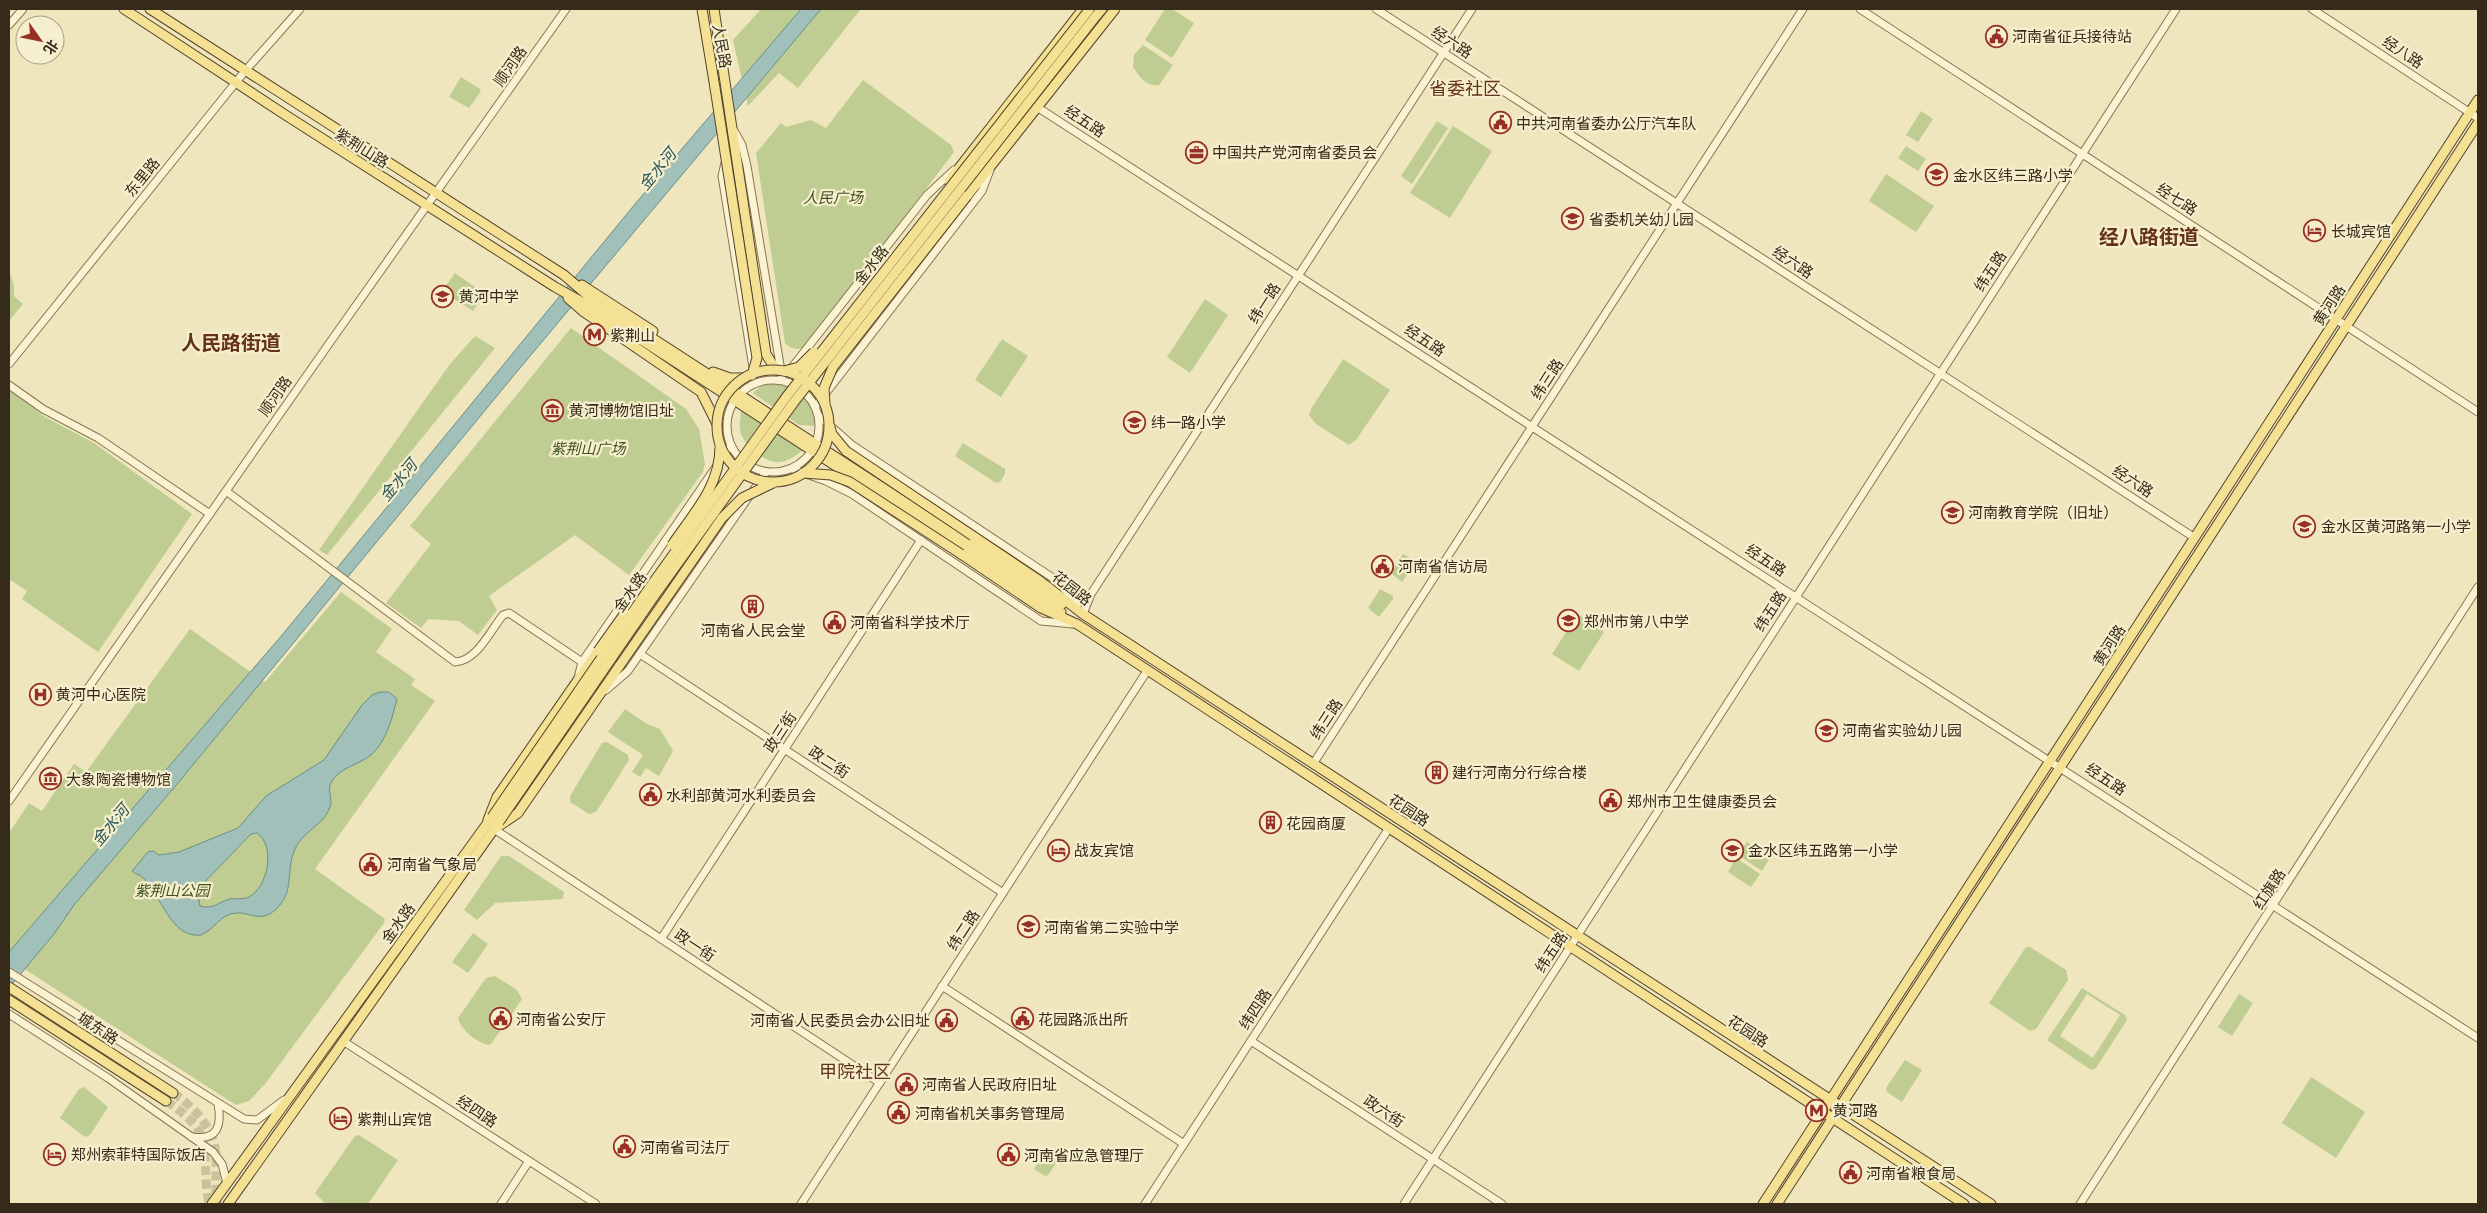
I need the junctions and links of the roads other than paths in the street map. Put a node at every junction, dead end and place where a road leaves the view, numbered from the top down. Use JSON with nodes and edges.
{"nodes":[{"id":1,"x":23,"y":9,"type":"edge"},
{"id":2,"x":124,"y":9,"type":"edge"},
{"id":3,"x":150,"y":9,"type":"edge"},
{"id":4,"x":300,"y":9,"type":"edge"},
{"id":5,"x":565,"y":9,"type":"edge"},
{"id":6,"x":702,"y":9,"type":"edge"},
{"id":7,"x":714,"y":9,"type":"edge"},
{"id":8,"x":1115,"y":9,"type":"edge"},
{"id":9,"x":1376,"y":9,"type":"edge"},
{"id":10,"x":1472,"y":9,"type":"edge"},
{"id":11,"x":1803,"y":9,"type":"edge"},
{"id":12,"x":1860,"y":9,"type":"edge"},
{"id":13,"x":2176,"y":9,"type":"edge"},
{"id":14,"x":2312,"y":9,"type":"edge"},
{"id":15,"x":1092,"y":10,"type":"edge"},
{"id":16,"x":9,"y":25,"type":"edge"},
{"id":17,"x":1443,"y":52,"type":"junction"},
{"id":18,"x":245,"y":71,"type":"junction"},
{"id":19,"x":236,"y":82,"type":"junction"},
{"id":20,"x":2478,"y":100,"type":"edge"},
{"id":21,"x":1037,"y":107,"type":"junction"},
{"id":22,"x":2474,"y":115,"type":"edge"},
{"id":23,"x":2478,"y":123,"type":"edge"},
{"id":24,"x":2082,"y":154,"type":"junction"},
{"id":25,"x":967,"y":157,"type":"junction"},
{"id":26,"x":992,"y":164,"type":"junction"},
{"id":27,"x":435,"y":193,"type":"junction"},
{"id":28,"x":1677,"y":203,"type":"junction"},
{"id":29,"x":426,"y":205,"type":"junction"},
{"id":30,"x":1298,"y":275,"type":"junction"},
{"id":31,"x":590,"y":303,"type":"junction"},
{"id":32,"x":2336,"y":320,"type":"junction"},
{"id":33,"x":2346,"y":326,"type":"junction"},
{"id":34,"x":9,"y":364,"type":"edge"},
{"id":35,"x":1940,"y":373,"type":"junction"},
{"id":36,"x":781,"y":374,"type":"junction"},
{"id":37,"x":751,"y":379,"type":"junction"},
{"id":38,"x":9,"y":385,"type":"edge"},
{"id":39,"x":737,"y":397,"type":"junction"},
{"id":40,"x":825,"y":406,"type":"junction"},
{"id":41,"x":816,"y":407,"type":"junction"},
{"id":42,"x":2478,"y":412,"type":"edge"},
{"id":43,"x":819,"y":416,"type":"junction"},
{"id":44,"x":829,"y":422,"type":"junction"},
{"id":45,"x":718,"y":426,"type":"junction"},
{"id":46,"x":1533,"y":426,"type":"junction"},
{"id":47,"x":720,"y":442,"type":"junction"},
{"id":48,"x":731,"y":445,"type":"junction"},
{"id":49,"x":814,"y":447,"type":"junction"},
{"id":50,"x":792,"y":468,"type":"junction"},
{"id":51,"x":766,"y":472,"type":"junction"},
{"id":52,"x":803,"y":473,"type":"junction"},
{"id":53,"x":776,"y":482,"type":"junction"},
{"id":54,"x":226,"y":491,"type":"junction"},
{"id":55,"x":210,"y":514,"type":"junction"},
{"id":56,"x":2195,"y":538,"type":"junction"},
{"id":57,"x":921,"y":540,"type":"junction"},
{"id":58,"x":2478,"y":587,"type":"edge"},
{"id":59,"x":1796,"y":596,"type":"junction"},
{"id":60,"x":1083,"y":614,"type":"junction"},
{"id":61,"x":1077,"y":624,"type":"junction"},
{"id":62,"x":640,"y":654,"type":"junction"},
{"id":63,"x":582,"y":662,"type":"junction"},
{"id":64,"x":1147,"y":671,"type":"junction"},
{"id":65,"x":577,"y":682,"type":"junction"},
{"id":66,"x":600,"y":695,"type":"junction"},
{"id":67,"x":785,"y":749,"type":"junction"},
{"id":68,"x":2051,"y":760,"type":"junction"},
{"id":69,"x":1313,"y":764,"type":"junction"},
{"id":70,"x":2061,"y":766,"type":"junction"},
{"id":71,"x":9,"y":801,"type":"edge"},
{"id":72,"x":493,"y":823,"type":"junction"},
{"id":73,"x":1389,"y":828,"type":"junction"},
{"id":74,"x":1003,"y":893,"type":"junction"},
{"id":75,"x":2275,"y":905,"type":"junction"},
{"id":76,"x":1578,"y":936,"type":"junction"},
{"id":77,"x":662,"y":939,"type":"junction"},
{"id":78,"x":1571,"y":946,"type":"junction"},
{"id":79,"x":9,"y":972,"type":"edge"},
{"id":80,"x":942,"y":986,"type":"junction"},
{"id":81,"x":11,"y":988,"type":"edge"},
{"id":82,"x":9,"y":1000,"type":"edge"},
{"id":83,"x":9,"y":1014,"type":"edge"},
{"id":84,"x":2478,"y":1038,"type":"edge"},
{"id":85,"x":343,"y":1041,"type":"junction"},
{"id":86,"x":1251,"y":1041,"type":"junction"},
{"id":87,"x":880,"y":1083,"type":"junction"},
{"id":88,"x":173,"y":1093,"type":"tunnel mouth"},
{"id":89,"x":287,"y":1097,"type":"junction"},
{"id":90,"x":166,"y":1101,"type":"tunnel mouth"},
{"id":91,"x":1830,"y":1101,"type":"junction"},
{"id":92,"x":218,"y":1104,"type":"junction"},
{"id":93,"x":1840,"y":1108,"type":"junction"},
{"id":94,"x":1823,"y":1112,"type":"junction"},
{"id":95,"x":1833,"y":1118,"type":"junction"},
{"id":96,"x":189,"y":1136,"type":"junction"},
{"id":97,"x":1184,"y":1144,"type":"junction"},
{"id":98,"x":1433,"y":1160,"type":"junction"},
{"id":99,"x":529,"y":1161,"type":"junction"},
{"id":100,"x":227,"y":1183,"type":"junction"},
{"id":101,"x":212,"y":1204,"type":"edge"},
{"id":102,"x":228,"y":1204,"type":"edge"},
{"id":103,"x":501,"y":1204,"type":"edge"},
{"id":104,"x":596,"y":1204,"type":"edge"},
{"id":105,"x":801,"y":1204,"type":"edge"},
{"id":106,"x":1145,"y":1204,"type":"edge"},
{"id":107,"x":1404,"y":1204,"type":"edge"},
{"id":108,"x":1502,"y":1204,"type":"edge"},
{"id":109,"x":1763,"y":1204,"type":"edge"},
{"id":110,"x":1777,"y":1204,"type":"edge"},
{"id":111,"x":1964,"y":1204,"type":"edge"},
{"id":112,"x":1991,"y":1204,"type":"edge"},
{"id":113,"x":2080,"y":1204,"type":"edge"}],
"edges":[{"from":1,"to":16,"type":"street"},
{"from":2,"to":19,"type":"main road","name":"紫荆山路"},
{"from":3,"to":18,"type":"main road","name":"紫荆山路"},
{"from":4,"to":18,"type":"street","name":"东里路"},
{"from":5,"to":27,"type":"street","name":"顺河路"},
{"from":6,"to":37,"type":"main road","name":"人民路","bridge":true},
{"from":7,"to":36,"type":"main road","name":"人民路"},
{"from":8,"to":21,"type":"main road"},
{"from":9,"to":17,"type":"street","name":"经六路"},
{"from":10,"to":17,"type":"street","name":"纬一路"},
{"from":11,"to":28,"type":"street","name":"纬三路"},
{"from":12,"to":24,"type":"street","name":"经七路"},
{"from":13,"to":24,"type":"street","name":"纬五路"},
{"from":14,"to":22,"type":"street","name":"经八路"},
{"from":15,"to":25,"type":"main road"},
{"from":15,"to":72,"type":"main road","name":"金水路","bridge":true},
{"from":17,"to":28,"type":"street","name":"经六路"},
{"from":17,"to":30,"type":"street","name":"纬一路"},
{"from":18,"to":19,"type":"street","name":"东里路"},
{"from":18,"to":27,"type":"main road","name":"紫荆山路"},
{"from":19,"to":29,"type":"main road","name":"紫荆山路"},
{"from":19,"to":34,"type":"street","name":"东里路"},
{"from":20,"to":22,"type":"main road","name":"黄河路"},
{"from":21,"to":26,"type":"main road"},
{"from":21,"to":30,"type":"street","name":"经五路"},
{"from":22,"to":32,"type":"main road","name":"黄河路"},
{"from":23,"to":33,"type":"main road","name":"黄河路"},
{"from":24,"to":32,"type":"street","name":"经七路"},
{"from":24,"to":35,"type":"street","name":"纬五路"},
{"from":25,"to":36,"type":"street"},
{"from":25,"to":36,"type":"main road","bridge":true},
{"from":26,"to":40,"type":"main road","bridge":true},
{"from":26,"to":41,"type":"street"},
{"from":27,"to":29,"type":"street","name":"顺河路"},
{"from":27,"to":31,"type":"main road","name":"紫荆山路"},
{"from":28,"to":35,"type":"street","name":"经六路"},
{"from":28,"to":46,"type":"street","name":"纬三路"},
{"from":29,"to":31,"type":"main road","name":"紫荆山路"},
{"from":29,"to":54,"type":"street","name":"顺河路"},
{"from":30,"to":46,"type":"street","name":"经五路"},
{"from":30,"to":60,"type":"street","name":"纬一路"},
{"from":31,"to":37,"type":"main road"},
{"from":31,"to":39,"type":"main road"},
{"from":31,"to":45,"type":"main road"},
{"from":32,"to":33,"type":"street","name":"经七路"},
{"from":32,"to":56,"type":"main road","name":"黄河路"},
{"from":33,"to":42,"type":"street","name":"经七路"},
{"from":33,"to":70,"type":"main road","name":"黄河路"},
{"from":35,"to":56,"type":"street","name":"经六路"},
{"from":35,"to":59,"type":"street","name":"纬五路"},
{"from":36,"to":37,"type":"main road","bridge":true},
{"from":36,"to":40,"type":"main road","bridge":true},
{"from":36,"to":41,"type":"street"},
{"from":37,"to":39,"type":"street"},
{"from":37,"to":45,"type":"main road","bridge":true},
{"from":38,"to":55,"type":"street"},
{"from":39,"to":48,"type":"street"},
{"from":39,"to":49,"type":"main road"},
{"from":40,"to":44,"type":"main road","bridge":true},
{"from":41,"to":43,"type":"street"},
{"from":43,"to":49,"type":"street"},
{"from":43,"to":60,"type":"street"},
{"from":44,"to":52,"type":"main road","bridge":true},
{"from":44,"to":60,"type":"main road","name":"花园路","bridge":true},
{"from":45,"to":47,"type":"main road","bridge":true},
{"from":46,"to":59,"type":"street","name":"经五路"},
{"from":46,"to":69,"type":"street","name":"纬三路"},
{"from":47,"to":53,"type":"main road","bridge":true},
{"from":47,"to":65,"type":"main road","bridge":true},
{"from":48,"to":51,"type":"street"},
{"from":48,"to":63,"type":"street"},
{"from":49,"to":50,"type":"street"},
{"from":49,"to":60,"type":"main road"},
{"from":49,"to":61,"type":"main road"},
{"from":50,"to":51,"type":"street"},
{"from":50,"to":57,"type":"street"},
{"from":51,"to":62,"type":"street"},
{"from":52,"to":53,"type":"main road","bridge":true},
{"from":52,"to":61,"type":"main road","name":"花园路","bridge":true},
{"from":53,"to":66,"type":"main road","bridge":true},
{"from":54,"to":55,"type":"street","name":"顺河路"},
{"from":54,"to":63,"type":"street"},
{"from":55,"to":71,"type":"street","name":"顺河路"},
{"from":56,"to":68,"type":"main road","name":"黄河路"},
{"from":57,"to":61,"type":"street"},
{"from":57,"to":67,"type":"street","name":"政三街"},
{"from":58,"to":75,"type":"street","name":"红旗路"},
{"from":59,"to":68,"type":"street","name":"经五路"},
{"from":59,"to":76,"type":"street","name":"纬五路"},
{"from":60,"to":69,"type":"main road","name":"花园路"},
{"from":61,"to":64,"type":"main road","name":"花园路"},
{"from":62,"to":66,"type":"street"},
{"from":62,"to":67,"type":"street","name":"政二街"},
{"from":63,"to":65,"type":"street"},
{"from":64,"to":73,"type":"main road","name":"花园路"},
{"from":64,"to":74,"type":"street","name":"纬二路"},
{"from":65,"to":72,"type":"main road"},
{"from":66,"to":72,"type":"main road"},
{"from":67,"to":74,"type":"street","name":"政二街"},
{"from":67,"to":77,"type":"street","name":"政三街"},
{"from":68,"to":70,"type":"street","name":"经五路"},
{"from":68,"to":91,"type":"main road","name":"黄河路"},
{"from":69,"to":76,"type":"main road","name":"花园路"},
{"from":70,"to":75,"type":"street","name":"经五路"},
{"from":70,"to":93,"type":"main road","name":"黄河路"},
{"from":72,"to":77,"type":"street","name":"政一街"},
{"from":72,"to":85,"type":"main road","name":"金水路"},
{"from":72,"to":89,"type":"main road","name":"金水路"},
{"from":73,"to":78,"type":"main road","name":"花园路"},
{"from":73,"to":86,"type":"street","name":"纬四路"},
{"from":74,"to":80,"type":"street","name":"纬二路"},
{"from":75,"to":84,"type":"street","name":"经五路"},
{"from":75,"to":113,"type":"street","name":"红旗路"},
{"from":76,"to":78,"type":"street","name":"纬五路"},
{"from":76,"to":91,"type":"main road","name":"花园路"},
{"from":77,"to":87,"type":"street","name":"政一街"},
{"from":78,"to":94,"type":"main road","name":"花园路"},
{"from":78,"to":98,"type":"street","name":"纬五路"},
{"from":79,"to":92,"type":"street"},
{"from":80,"to":87,"type":"street","name":"纬二路"},
{"from":80,"to":97,"type":"street"},
{"from":81,"to":88,"type":"main road","name":"城东路"},
{"from":82,"to":90,"type":"main road","name":"城东路"},
{"from":83,"to":96,"type":"street"},
{"from":85,"to":99,"type":"street","name":"经四路"},
{"from":85,"to":102,"type":"main road","name":"金水路"},
{"from":86,"to":97,"type":"street","name":"纬四路"},
{"from":86,"to":98,"type":"street","name":"政六街"},
{"from":87,"to":105,"type":"street","name":"纬二路"},
{"from":89,"to":92,"type":"street"},
{"from":89,"to":100,"type":"main road","name":"金水路"},
{"from":91,"to":93,"type":"main road","name":"花园路"},
{"from":91,"to":94,"type":"main road","name":"黄河路"},
{"from":92,"to":96,"type":"street"},
{"from":93,"to":95,"type":"main road","name":"黄河路"},
{"from":93,"to":112,"type":"main road","name":"花园路"},
{"from":94,"to":95,"type":"main road","name":"花园路"},
{"from":94,"to":109,"type":"main road","name":"黄河路"},
{"from":95,"to":110,"type":"main road","name":"黄河路"},
{"from":95,"to":111,"type":"main road","name":"花园路"},
{"from":96,"to":100,"type":"street"},
{"from":97,"to":106,"type":"street","name":"纬四路"},
{"from":98,"to":107,"type":"street","name":"纬五路"},
{"from":98,"to":108,"type":"street","name":"政六街"},
{"from":99,"to":103,"type":"street"},
{"from":99,"to":104,"type":"street","name":"经四路"},
{"from":100,"to":101,"type":"main road","name":"金水路"}]}
